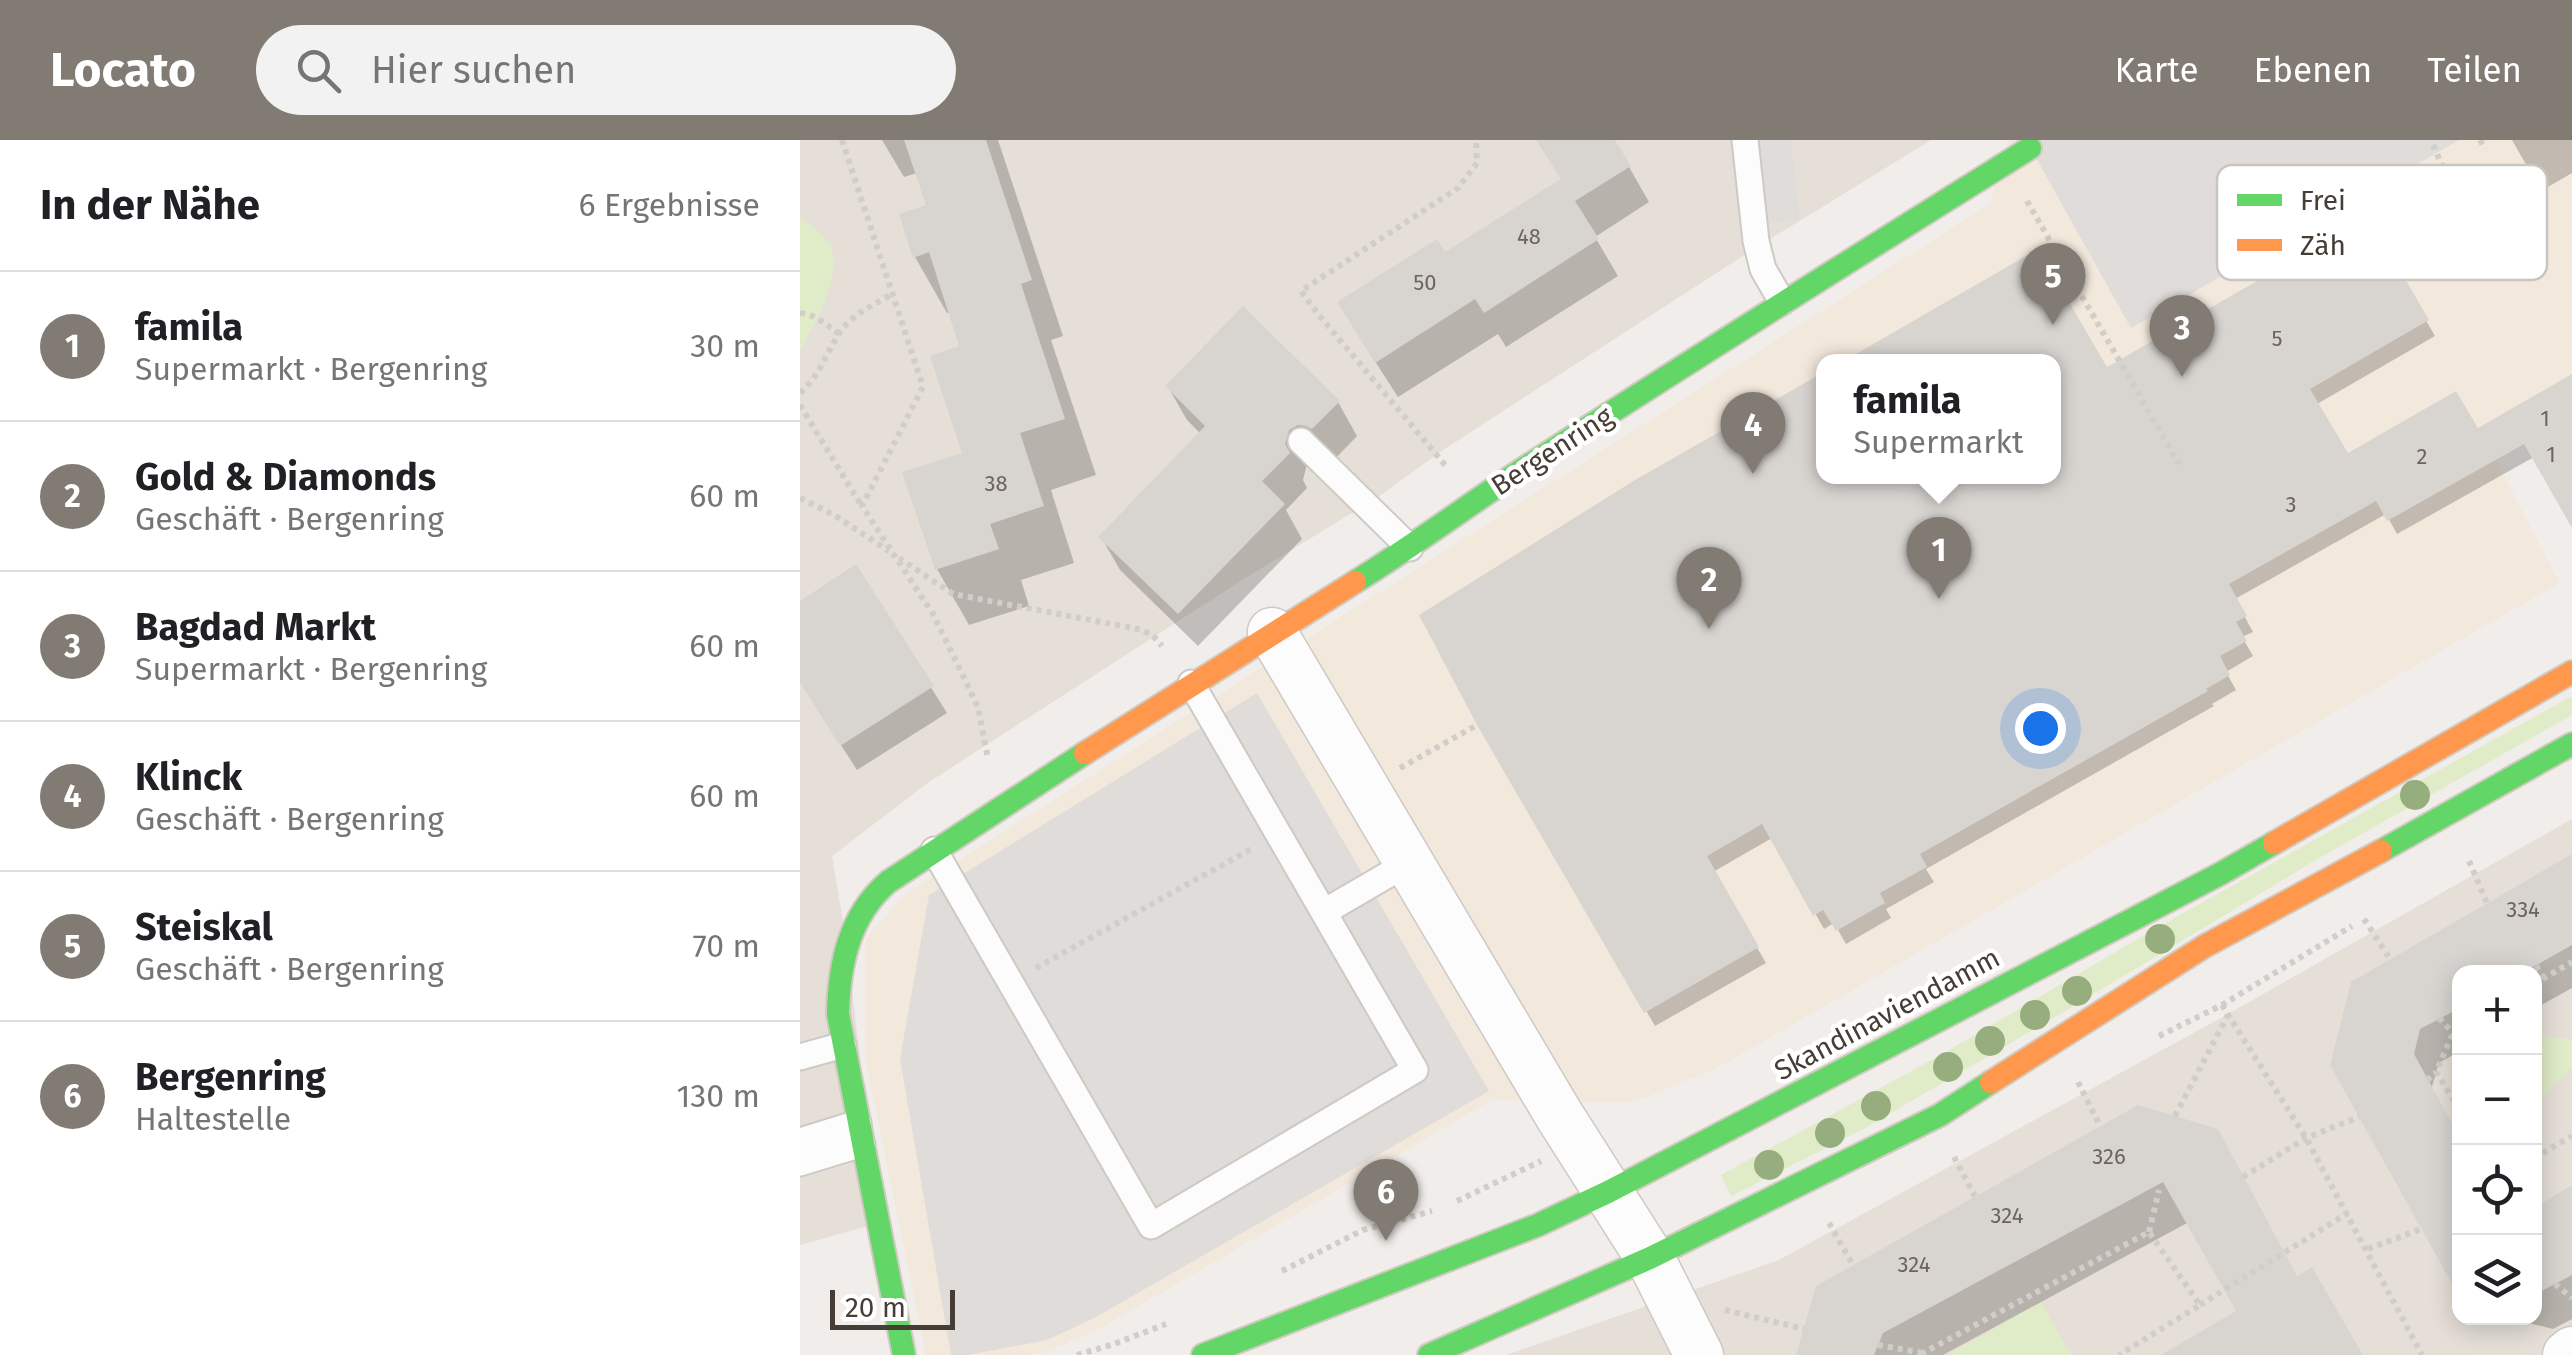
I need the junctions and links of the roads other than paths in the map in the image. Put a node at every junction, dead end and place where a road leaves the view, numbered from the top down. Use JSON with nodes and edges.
{"nodes":[{"id":1,"x":1745,"y":140,"type":"edge"},
{"id":2,"x":2037,"y":144,"type":"edge"},
{"id":3,"x":1782,"y":302,"type":"junction"},
{"id":4,"x":1302,"y":440,"type":"dead end"},
{"id":5,"x":1410,"y":548,"type":"junction"},
{"id":6,"x":1272,"y":632,"type":"junction"},
{"id":7,"x":2572,"y":672,"type":"edge"},
{"id":8,"x":1192,"y":683,"type":"junction"},
{"id":9,"x":2572,"y":744,"type":"edge"},
{"id":10,"x":934,"y":850,"type":"junction"},
{"id":11,"x":1408,"y":863,"type":"junction"},
{"id":12,"x":1324,"y":912,"type":"junction"},
{"id":13,"x":843,"y":1044,"type":"junction"},
{"id":14,"x":800,"y":1057,"type":"edge"},
{"id":15,"x":860,"y":1133,"type":"junction"},
{"id":16,"x":800,"y":1141,"type":"edge"},
{"id":17,"x":800,"y":1163,"type":"edge"},
{"id":18,"x":1608,"y":1192,"type":"junction"},
{"id":19,"x":1660,"y":1277,"type":"junction"},
{"id":20,"x":904,"y":1355,"type":"edge"},
{"id":21,"x":1203,"y":1355,"type":"edge"},
{"id":22,"x":1429,"y":1355,"type":"edge"},
{"id":23,"x":1700,"y":1355,"type":"edge"}],
"edges":[{"from":1,"to":3,"type":"lane"},
{"from":2,"to":3,"type":"main road","name":"Bergenring"},
{"from":3,"to":5,"type":"main road","name":"Bergenring"},
{"from":4,"to":5,"type":"lane"},
{"from":5,"to":6,"type":"main road","name":"Bergenring"},
{"from":6,"to":8,"type":"main road","name":"Bergenring"},
{"from":6,"to":11,"type":"street"},
{"from":7,"to":18,"type":"main road","name":"Skandinaviendamm"},
{"from":8,"to":10,"type":"main road","name":"Bergenring"},
{"from":8,"to":12,"type":"lane"},
{"from":9,"to":19,"type":"main road"},
{"from":10,"to":12,"type":"lane"},
{"from":10,"to":13,"type":"main road","name":"Bergenring"},
{"from":11,"to":12,"type":"lane"},
{"from":11,"to":18,"type":"street"},
{"from":13,"to":14,"type":"lane"},
{"from":13,"to":15,"type":"main road","name":"Bergenring"},
{"from":15,"to":16,"type":"lane"},
{"from":15,"to":17,"type":"lane"},
{"from":15,"to":20,"type":"main road","name":"Bergenring"},
{"from":18,"to":19,"type":"street"},
{"from":18,"to":21,"type":"main road","name":"Skandinaviendamm"},
{"from":19,"to":22,"type":"main road"},
{"from":19,"to":23,"type":"street"}]}
